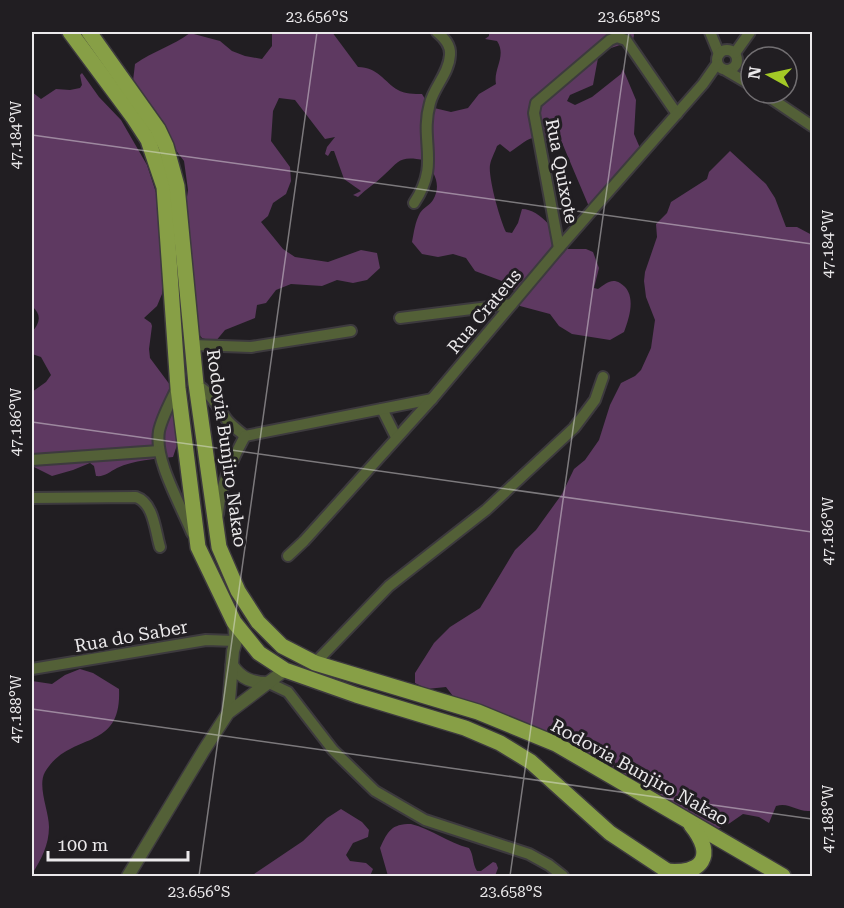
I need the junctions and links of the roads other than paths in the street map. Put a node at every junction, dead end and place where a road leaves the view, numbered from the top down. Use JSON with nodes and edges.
{"nodes":[{"id":1,"x":70,"y":32,"type":"edge"},
{"id":2,"x":89,"y":32,"type":"edge"},
{"id":3,"x":437,"y":32,"type":"edge"},
{"id":4,"x":750,"y":32,"type":"edge"},
{"id":5,"x":712,"y":36,"type":"edge"},
{"id":6,"x":727,"y":59,"type":"junction"},
{"id":7,"x":739,"y":72,"type":"edge"},
{"id":8,"x":781,"y":105,"type":"edge"},
{"id":9,"x":677,"y":114,"type":"junction"},
{"id":10,"x":813,"y":126,"type":"edge"},
{"id":11,"x":414,"y":203,"type":"dead end"},
{"id":12,"x":559,"y":248,"type":"junction"},
{"id":13,"x":512,"y":304,"type":"junction"},
{"id":14,"x":400,"y":318,"type":"dead end"},
{"id":15,"x":351,"y":331,"type":"dead end"},
{"id":16,"x":193,"y":345,"type":"junction"},
{"id":17,"x":603,"y":377,"type":"dead end"},
{"id":18,"x":196,"y":384,"type":"junction"},
{"id":19,"x":178,"y":388,"type":"junction"},
{"id":20,"x":432,"y":399,"type":"junction"},
{"id":21,"x":382,"y":409,"type":"junction"},
{"id":22,"x":245,"y":436,"type":"junction"},
{"id":23,"x":396,"y":437,"type":"junction"},
{"id":24,"x":159,"y":451,"type":"junction"},
{"id":25,"x":32,"y":460,"type":"edge"},
{"id":26,"x":32,"y":498,"type":"edge"},
{"id":27,"x":160,"y":547,"type":"dead end"},
{"id":28,"x":198,"y":547,"type":"junction"},
{"id":29,"x":219,"y":547,"type":"junction"},
{"id":30,"x":288,"y":556,"type":"dead end"},
{"id":31,"x":234,"y":622,"type":"junction"},
{"id":32,"x":236,"y":641,"type":"junction"},
{"id":33,"x":315,"y":663,"type":"junction"},
{"id":34,"x":232,"y":665,"type":"junction"},
{"id":35,"x":32,"y":669,"type":"edge"},
{"id":36,"x":285,"y":670,"type":"junction"},
{"id":37,"x":269,"y":683,"type":"junction"},
{"id":38,"x":228,"y":713,"type":"junction"},
{"id":39,"x":687,"y":820,"type":"junction"},
{"id":40,"x":670,"y":874,"type":"edge"},
{"id":41,"x":129,"y":876,"type":"edge"},
{"id":42,"x":563,"y":876,"type":"edge"},
{"id":43,"x":783,"y":876,"type":"edge"}],
"edges":[{"from":1,"to":19,"type":"main road"},
{"from":2,"to":16,"type":"main road","name":"Rodovia Bunjiro Nakao"},
{"from":3,"to":11,"type":"street"},
{"from":4,"to":6,"type":"street","name":"Rua Crateus"},
{"from":5,"to":6,"type":"street"},
{"from":6,"to":7,"type":"street"},
{"from":6,"to":9,"type":"street","name":"Rua Crateus"},
{"from":8,"to":10,"type":"street"},
{"from":9,"to":12,"type":"street","name":"Rua Crateus"},
{"from":9,"to":12,"type":"street","name":"Rua Quixote"},
{"from":12,"to":13,"type":"street","name":"Rua Crateus"},
{"from":13,"to":14,"type":"street"},
{"from":13,"to":20,"type":"street","name":"Rua Crateus"},
{"from":15,"to":16,"type":"street"},
{"from":16,"to":18,"type":"main road","name":"Rodovia Bunjiro Nakao"},
{"from":17,"to":33,"type":"street"},
{"from":18,"to":22,"type":"street"},
{"from":18,"to":29,"type":"main road","name":"Rodovia Bunjiro Nakao"},
{"from":19,"to":24,"type":"street"},
{"from":19,"to":28,"type":"main road"},
{"from":20,"to":21,"type":"street"},
{"from":20,"to":23,"type":"street","name":"Rua Crateus"},
{"from":21,"to":22,"type":"street"},
{"from":21,"to":23,"type":"street"},
{"from":22,"to":29,"type":"street"},
{"from":23,"to":30,"type":"street","name":"Rua Crateus"},
{"from":24,"to":25,"type":"street"},
{"from":24,"to":28,"type":"street"},
{"from":26,"to":27,"type":"street"},
{"from":28,"to":31,"type":"main road"},
{"from":29,"to":33,"type":"main road","name":"Rodovia Bunjiro Nakao"},
{"from":31,"to":32,"type":"street"},
{"from":31,"to":36,"type":"main road"},
{"from":32,"to":34,"type":"street"},
{"from":32,"to":35,"type":"street","name":"Rua do Saber"},
{"from":33,"to":39,"type":"main road","name":"Rodovia Bunjiro Nakao"},
{"from":34,"to":37,"type":"street"},
{"from":34,"to":38,"type":"street"},
{"from":36,"to":37,"type":"street"},
{"from":36,"to":40,"type":"main road"},
{"from":37,"to":38,"type":"street"},
{"from":37,"to":42,"type":"street"},
{"from":38,"to":41,"type":"street"},
{"from":39,"to":40,"type":"main road"},
{"from":39,"to":43,"type":"main road","name":"Rodovia Bunjiro Nakao"}]}
